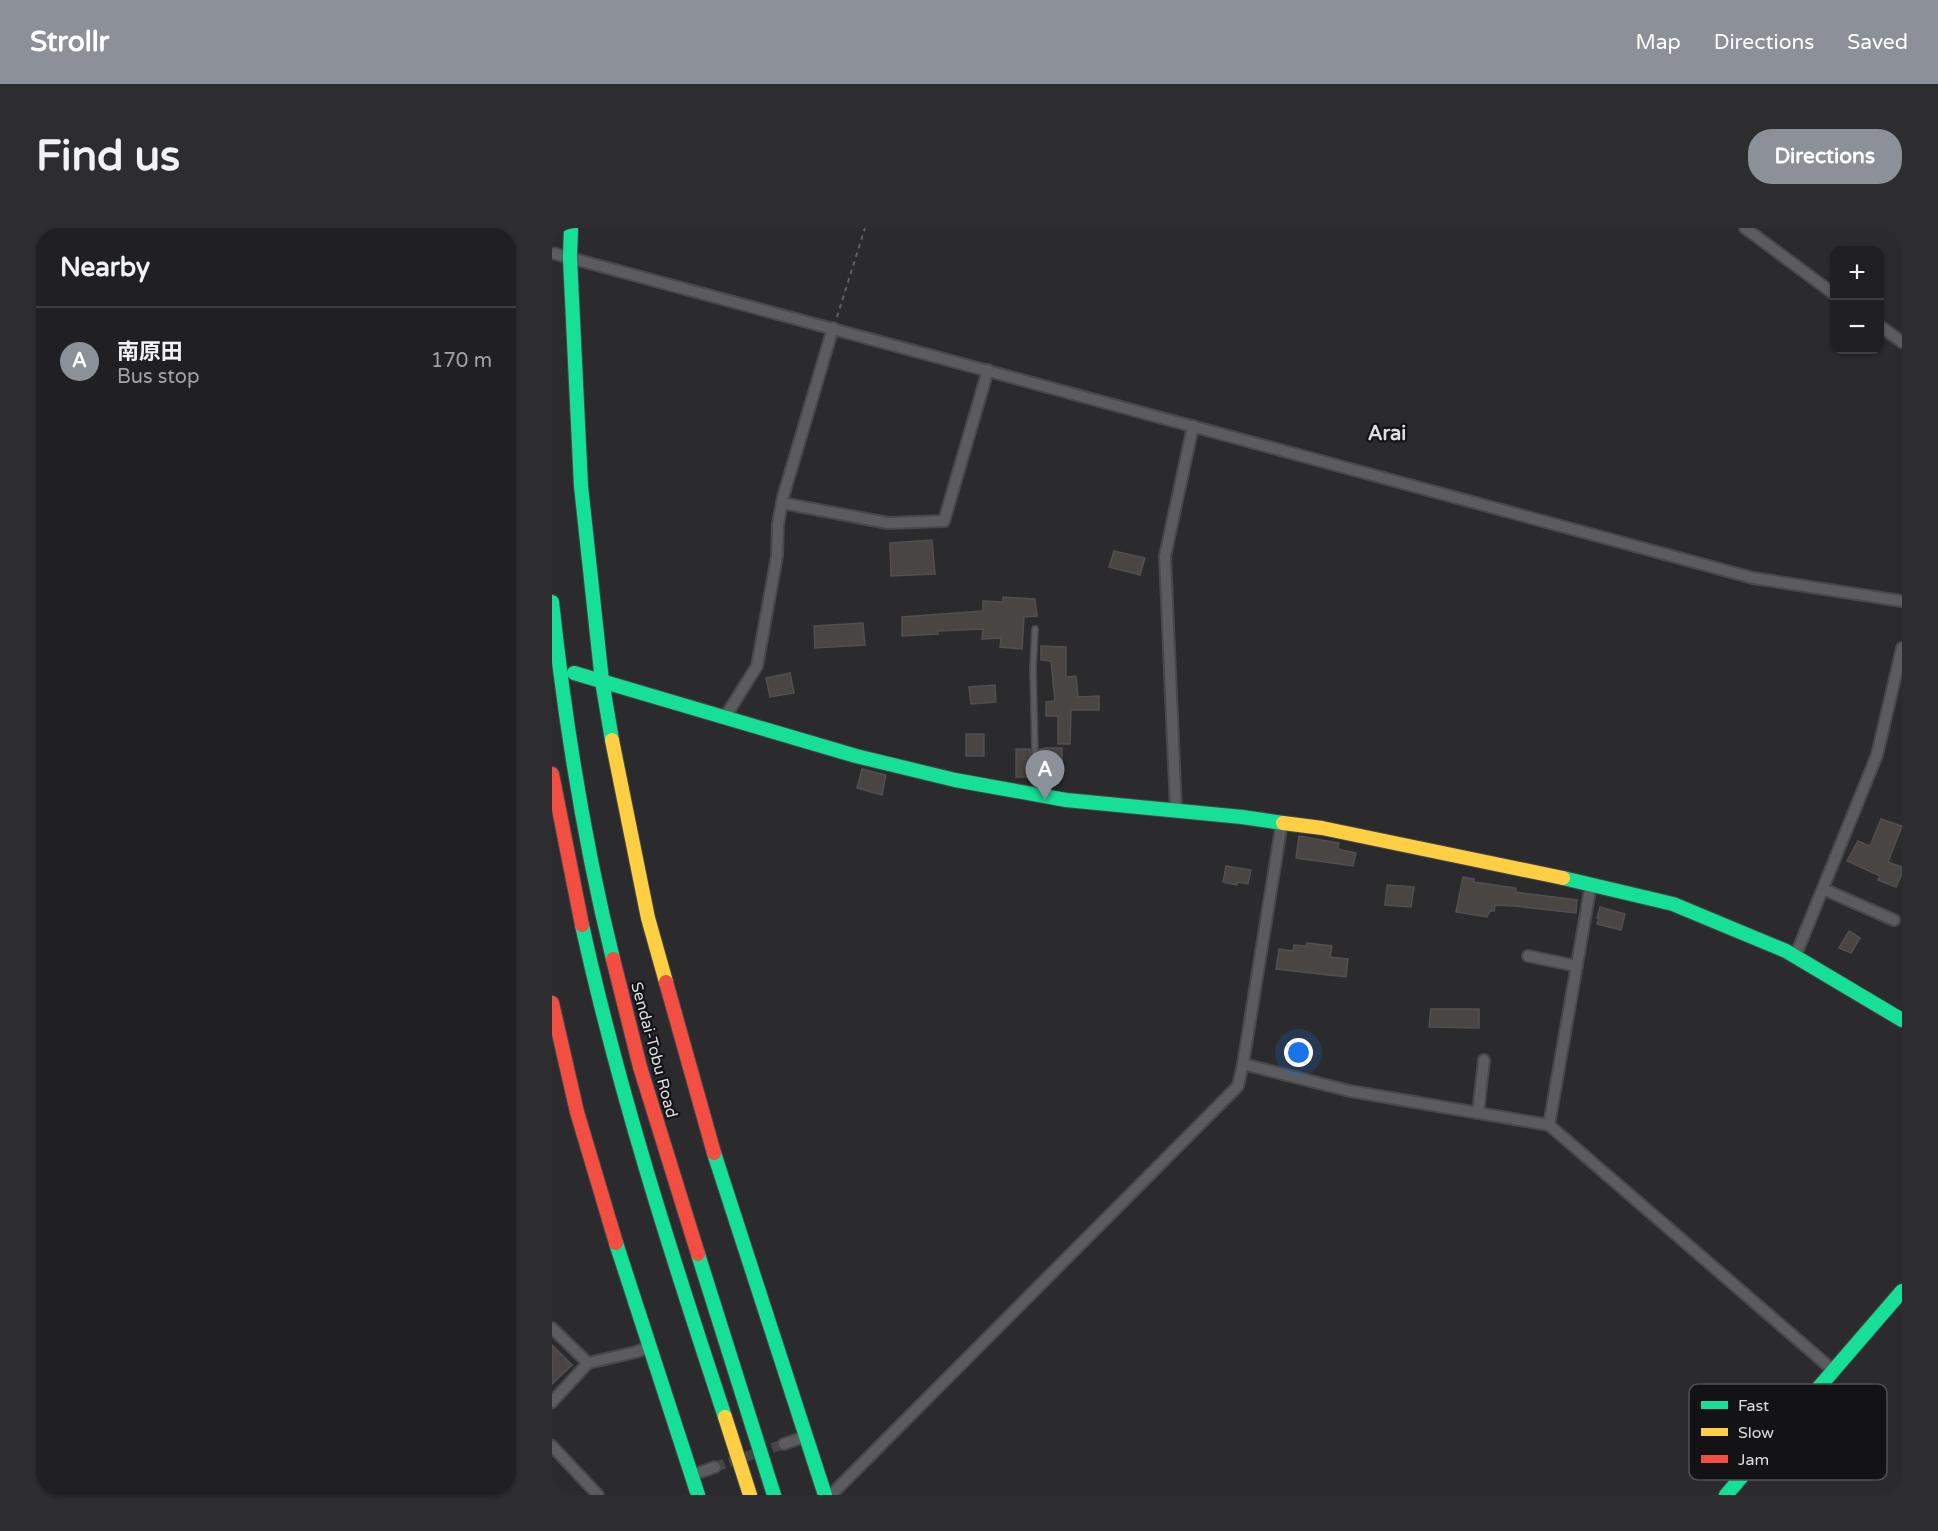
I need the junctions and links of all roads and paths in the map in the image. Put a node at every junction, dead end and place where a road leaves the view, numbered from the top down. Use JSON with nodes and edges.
{"nodes":[{"id":1,"x":571,"y":228,"type":"edge"},
{"id":2,"x":865,"y":228,"type":"edge"},
{"id":3,"x":1745,"y":228,"type":"edge"},
{"id":4,"x":552,"y":252,"type":"edge"},
{"id":5,"x":570,"y":258,"type":"junction"},
{"id":6,"x":1830,"y":291,"type":"edge"},
{"id":7,"x":833,"y":328,"type":"junction"},
{"id":8,"x":1884,"y":329,"type":"edge"},
{"id":9,"x":1902,"y":342,"type":"edge"},
{"id":10,"x":988,"y":370,"type":"junction"},
{"id":11,"x":1193,"y":426,"type":"junction"},
{"id":12,"x":782,"y":503,"type":"junction"},
{"id":13,"x":1902,"y":601,"type":"edge"},
{"id":14,"x":552,"y":602,"type":"edge"},
{"id":15,"x":1035,"y":629,"type":"dead end"},
{"id":16,"x":1902,"y":648,"type":"edge"},
{"id":17,"x":574,"y":674,"type":"dead end"},
{"id":18,"x":602,"y":681,"type":"junction"},
{"id":19,"x":725,"y":717,"type":"junction"},
{"id":20,"x":552,"y":774,"type":"edge"},
{"id":21,"x":1036,"y":795,"type":"junction"},
{"id":22,"x":1176,"y":811,"type":"junction"},
{"id":23,"x":1282,"y":822,"type":"junction"},
{"id":24,"x":1591,"y":884,"type":"junction"},
{"id":25,"x":1822,"y":889,"type":"junction"},
{"id":26,"x":1894,"y":920,"type":"dead end"},
{"id":27,"x":1528,"y":956,"type":"dead end"},
{"id":28,"x":1795,"y":957,"type":"junction"},
{"id":29,"x":1577,"y":966,"type":"junction"},
{"id":30,"x":552,"y":1003,"type":"edge"},
{"id":31,"x":1902,"y":1020,"type":"edge"},
{"id":32,"x":1484,"y":1060,"type":"dead end"},
{"id":33,"x":1243,"y":1064,"type":"junction"},
{"id":34,"x":1478,"y":1113,"type":"junction"},
{"id":35,"x":1549,"y":1125,"type":"junction"},
{"id":36,"x":1902,"y":1291,"type":"edge"},
{"id":37,"x":552,"y":1328,"type":"edge"},
{"id":38,"x":649,"y":1347,"type":"junction"},
{"id":39,"x":588,"y":1363,"type":"junction"},
{"id":40,"x":1834,"y":1371,"type":"junction"},
{"id":41,"x":1823,"y":1384,"type":"edge"},
{"id":42,"x":552,"y":1402,"type":"edge"},
{"id":43,"x":807,"y":1436,"type":"junction"},
{"id":44,"x":783,"y":1444,"type":"tunnel mouth"},
{"id":45,"x":552,"y":1446,"type":"edge"},
{"id":46,"x":715,"y":1467,"type":"tunnel mouth"},
{"id":47,"x":692,"y":1475,"type":"junction"},
{"id":48,"x":1739,"y":1480,"type":"edge"},
{"id":49,"x":598,"y":1495,"type":"edge"},
{"id":50,"x":698,"y":1495,"type":"edge"},
{"id":51,"x":750,"y":1495,"type":"edge"},
{"id":52,"x":774,"y":1495,"type":"edge"},
{"id":53,"x":825,"y":1495,"type":"edge"},
{"id":54,"x":831,"y":1495,"type":"edge"},
{"id":55,"x":1726,"y":1495,"type":"edge"}],
"edges":[{"from":1,"to":5,"type":"main road"},
{"from":2,"to":7,"type":"path"},
{"from":3,"to":6,"type":"street"},
{"from":4,"to":5,"type":"street"},
{"from":5,"to":7,"type":"street"},
{"from":5,"to":18,"type":"main road"},
{"from":7,"to":10,"type":"street"},
{"from":7,"to":12,"type":"street"},
{"from":8,"to":9,"type":"street"},
{"from":10,"to":11,"type":"street"},
{"from":10,"to":12,"type":"street"},
{"from":11,"to":13,"type":"street"},
{"from":11,"to":22,"type":"street"},
{"from":12,"to":19,"type":"street"},
{"from":14,"to":52,"type":"main road","name":"Sendai-Tobu Road"},
{"from":15,"to":21,"type":"lane"},
{"from":16,"to":25,"type":"street"},
{"from":17,"to":18,"type":"main road"},
{"from":18,"to":19,"type":"main road"},
{"from":18,"to":43,"type":"main road"},
{"from":19,"to":21,"type":"main road"},
{"from":20,"to":51,"type":"main road"},
{"from":21,"to":22,"type":"main road"},
{"from":22,"to":23,"type":"main road"},
{"from":23,"to":24,"type":"main road"},
{"from":23,"to":33,"type":"street"},
{"from":24,"to":28,"type":"main road"},
{"from":24,"to":29,"type":"street"},
{"from":25,"to":26,"type":"street"},
{"from":25,"to":28,"type":"street"},
{"from":27,"to":29,"type":"street"},
{"from":28,"to":31,"type":"main road"},
{"from":29,"to":35,"type":"street"},
{"from":30,"to":38,"type":"main road"},
{"from":32,"to":34,"type":"street"},
{"from":33,"to":34,"type":"street"},
{"from":33,"to":54,"type":"street"},
{"from":34,"to":35,"type":"street"},
{"from":35,"to":40,"type":"street"},
{"from":36,"to":40,"type":"main road"},
{"from":37,"to":39,"type":"street"},
{"from":38,"to":39,"type":"street"},
{"from":38,"to":47,"type":"main road"},
{"from":39,"to":42,"type":"street"},
{"from":40,"to":41,"type":"main road"},
{"from":43,"to":44,"type":"street"},
{"from":43,"to":53,"type":"main road"},
{"from":45,"to":49,"type":"street"},
{"from":46,"to":47,"type":"street"},
{"from":47,"to":50,"type":"main road"},
{"from":48,"to":55,"type":"main road"}]}
